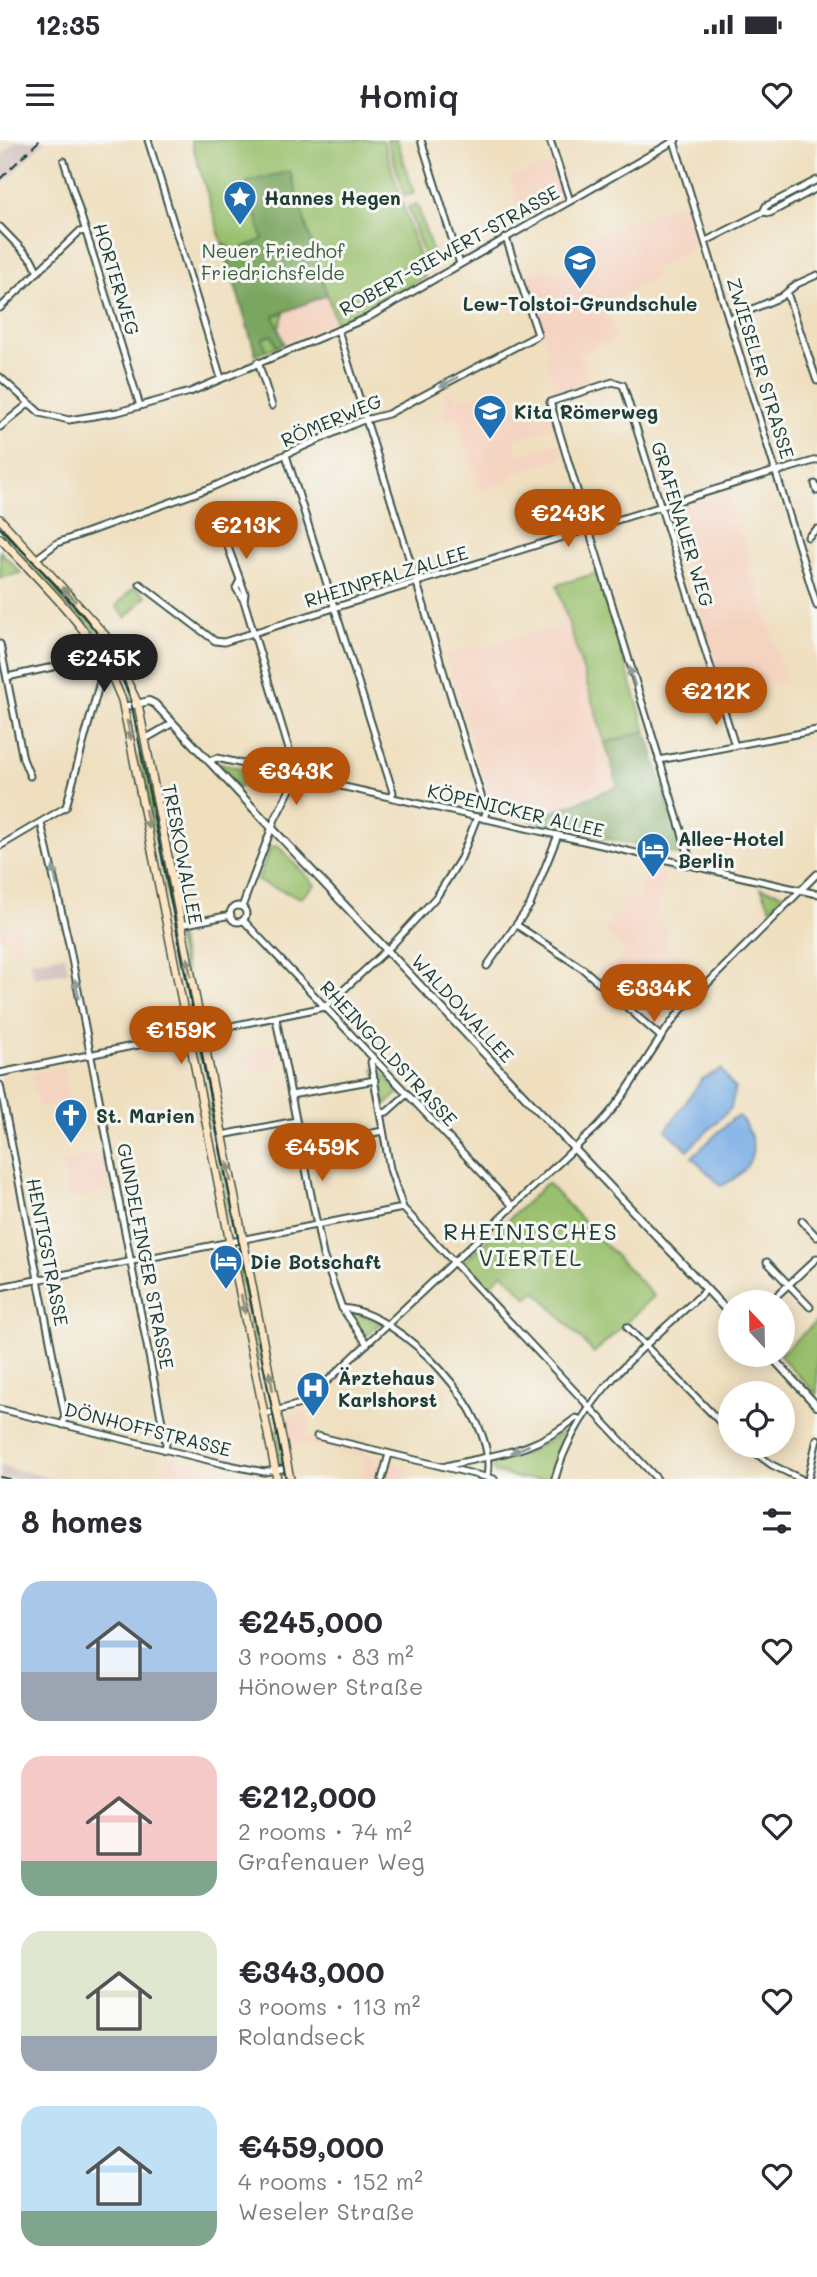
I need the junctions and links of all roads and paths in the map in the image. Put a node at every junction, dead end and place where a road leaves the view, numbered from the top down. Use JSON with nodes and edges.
{"nodes":[{"id":1,"x":148,"y":140,"type":"edge"},
{"id":2,"x":421,"y":140,"type":"edge"},
{"id":3,"x":550,"y":140,"type":"edge"},
{"id":4,"x":674,"y":140,"type":"edge"},
{"id":5,"x":64,"y":161,"type":"dead end"},
{"id":6,"x":817,"y":180,"type":"edge"},
{"id":7,"x":817,"y":188,"type":"edge"},
{"id":8,"x":570,"y":201,"type":"junction"},
{"id":9,"x":763,"y":212,"type":"junction"},
{"id":10,"x":0,"y":227,"type":"edge"},
{"id":11,"x":86,"y":231,"type":"junction"},
{"id":12,"x":506,"y":237,"type":"junction"},
{"id":13,"x":706,"y":241,"type":"junction"},
{"id":14,"x":460,"y":264,"type":"junction"},
{"id":15,"x":38,"y":272,"type":"junction"},
{"id":16,"x":817,"y":275,"type":"edge"},
{"id":17,"x":787,"y":293,"type":"junction"},
{"id":18,"x":0,"y":308,"type":"edge"},
{"id":19,"x":729,"y":319,"type":"junction"},
{"id":20,"x":338,"y":330,"type":"junction"},
{"id":21,"x":258,"y":362,"type":"junction"},
{"id":22,"x":0,"y":377,"type":"edge"},
{"id":23,"x":222,"y":378,"type":"junction"},
{"id":24,"x":817,"y":381,"type":"edge"},
{"id":25,"x":27,"y":405,"type":"junction"},
{"id":26,"x":140,"y":406,"type":"junction"},
{"id":27,"x":272,"y":406,"type":"dead end"},
{"id":28,"x":366,"y":419,"type":"junction"},
{"id":29,"x":0,"y":427,"type":"edge"},
{"id":30,"x":286,"y":455,"type":"junction"},
{"id":31,"x":817,"y":460,"type":"edge"},
{"id":32,"x":776,"y":471,"type":"junction"},
{"id":33,"x":662,"y":506,"type":"junction"},
{"id":34,"x":1,"y":521,"type":"edge"},
{"id":35,"x":589,"y":529,"type":"junction"},
{"id":36,"x":817,"y":529,"type":"edge"},
{"id":37,"x":808,"y":537,"type":"dead end"},
{"id":38,"x":0,"y":538,"type":"edge"},
{"id":39,"x":228,"y":548,"type":"dead end"},
{"id":40,"x":36,"y":559,"type":"junction"},
{"id":41,"x":140,"y":584,"type":"dead end"},
{"id":42,"x":417,"y":587,"type":"junction"},
{"id":43,"x":817,"y":606,"type":"edge"},
{"id":44,"x":335,"y":609,"type":"junction"},
{"id":45,"x":254,"y":634,"type":"junction"},
{"id":46,"x":0,"y":644,"type":"edge"},
{"id":47,"x":53,"y":667,"type":"dead end"},
{"id":48,"x":111,"y":672,"type":"junction"},
{"id":49,"x":7,"y":677,"type":"junction"},
{"id":50,"x":138,"y":704,"type":"junction"},
{"id":51,"x":124,"y":707,"type":"junction"},
{"id":52,"x":173,"y":723,"type":"junction"},
{"id":53,"x":817,"y":730,"type":"edge"},
{"id":54,"x":145,"y":739,"type":"junction"},
{"id":55,"x":735,"y":746,"type":"junction"},
{"id":56,"x":659,"y":760,"type":"junction"},
{"id":57,"x":209,"y":761,"type":"junction"},
{"id":58,"x":30,"y":776,"type":"dead end"},
{"id":59,"x":297,"y":776,"type":"junction"},
{"id":60,"x":391,"y":797,"type":"junction"},
{"id":61,"x":477,"y":817,"type":"junction"},
{"id":62,"x":484,"y":819,"type":"junction"},
{"id":63,"x":41,"y":823,"type":"junction"},
{"id":64,"x":272,"y":828,"type":"junction"},
{"id":65,"x":558,"y":835,"type":"junction"},
{"id":66,"x":0,"y":846,"type":"edge"},
{"id":67,"x":688,"y":865,"type":"junction"},
{"id":68,"x":817,"y":874,"type":"edge"},
{"id":69,"x":801,"y":890,"type":"junction"},
{"id":70,"x":817,"y":894,"type":"edge"},
{"id":71,"x":242,"y":907,"type":"junction"},
{"id":72,"x":230,"y":915,"type":"junction"},
{"id":73,"x":243,"y":920,"type":"junction"},
{"id":74,"x":181,"y":925,"type":"junction"},
{"id":75,"x":517,"y":926,"type":"junction"},
{"id":76,"x":387,"y":950,"type":"junction"},
{"id":77,"x":487,"y":966,"type":"dead end"},
{"id":78,"x":324,"y":1007,"type":"junction"},
{"id":79,"x":276,"y":1019,"type":"junction"},
{"id":80,"x":202,"y":1034,"type":"junction"},
{"id":81,"x":189,"y":1036,"type":"junction"},
{"id":82,"x":661,"y":1037,"type":"junction"},
{"id":83,"x":90,"y":1056,"type":"junction"},
{"id":84,"x":374,"y":1059,"type":"junction"},
{"id":85,"x":0,"y":1073,"type":"edge"},
{"id":86,"x":375,"y":1080,"type":"junction"},
{"id":87,"x":0,"y":1085,"type":"edge"},
{"id":88,"x":407,"y":1094,"type":"junction"},
{"id":89,"x":291,"y":1095,"type":"junction"},
{"id":90,"x":381,"y":1113,"type":"junction"},
{"id":91,"x":296,"y":1121,"type":"junction"},
{"id":92,"x":383,"y":1131,"type":"junction"},
{"id":93,"x":222,"y":1135,"type":"junction"},
{"id":94,"x":301,"y":1147,"type":"junction"},
{"id":95,"x":574,"y":1149,"type":"junction"},
{"id":96,"x":513,"y":1206,"type":"junction"},
{"id":97,"x":403,"y":1208,"type":"junction"},
{"id":98,"x":802,"y":1221,"type":"dead end"},
{"id":99,"x":317,"y":1225,"type":"junction"},
{"id":100,"x":817,"y":1237,"type":"edge"},
{"id":101,"x":242,"y":1239,"type":"junction"},
{"id":102,"x":230,"y":1242,"type":"junction"},
{"id":103,"x":817,"y":1258,"type":"edge"},
{"id":104,"x":131,"y":1261,"type":"junction"},
{"id":105,"x":454,"y":1262,"type":"junction"},
{"id":106,"x":767,"y":1262,"type":"dead end"},
{"id":107,"x":38,"y":1280,"type":"junction"},
{"id":108,"x":789,"y":1284,"type":"junction"},
{"id":109,"x":0,"y":1287,"type":"edge"},
{"id":110,"x":706,"y":1290,"type":"junction"},
{"id":111,"x":783,"y":1290,"type":"edge"},
{"id":112,"x":718,"y":1302,"type":"edge"},
{"id":113,"x":810,"y":1307,"type":"dead end"},
{"id":114,"x":342,"y":1308,"type":"junction"},
{"id":115,"x":389,"y":1323,"type":"junction"},
{"id":116,"x":627,"y":1327,"type":"dead end"},
{"id":117,"x":367,"y":1344,"type":"junction"},
{"id":118,"x":646,"y":1347,"type":"junction"},
{"id":119,"x":781,"y":1367,"type":"edge"},
{"id":120,"x":817,"y":1406,"type":"edge"},
{"id":121,"x":588,"y":1407,"type":"junction"},
{"id":122,"x":0,"y":1409,"type":"edge"},
{"id":123,"x":277,"y":1411,"type":"junction"},
{"id":124,"x":264,"y":1414,"type":"junction"},
{"id":125,"x":579,"y":1419,"type":"junction"},
{"id":126,"x":718,"y":1421,"type":"edge"},
{"id":127,"x":63,"y":1424,"type":"junction"},
{"id":128,"x":317,"y":1436,"type":"dead end"},
{"id":129,"x":817,"y":1439,"type":"edge"},
{"id":130,"x":165,"y":1450,"type":"junction"},
{"id":131,"x":389,"y":1454,"type":"junction"},
{"id":132,"x":762,"y":1458,"type":"edge"},
{"id":133,"x":487,"y":1460,"type":"junction"},
{"id":134,"x":446,"y":1466,"type":"junction"},
{"id":135,"x":288,"y":1468,"type":"junction"},
{"id":136,"x":276,"y":1475,"type":"edge"},
{"id":137,"x":490,"y":1478,"type":"edge"},
{"id":138,"x":290,"y":1479,"type":"edge"},
{"id":139,"x":382,"y":1479,"type":"edge"},
{"id":140,"x":555,"y":1479,"type":"edge"},
{"id":141,"x":657,"y":1479,"type":"edge"},
{"id":142,"x":801,"y":1479,"type":"edge"},
{"id":143,"x":808,"y":1479,"type":"edge"}],
"edges":[{"from":1,"to":23,"type":"street"},
{"from":2,"to":14,"type":"street"},
{"from":3,"to":8,"type":"street"},
{"from":4,"to":8,"type":"street","name":"ROBERT-SIEWERT-STRASSE"},
{"from":4,"to":13,"type":"street","name":"ZWIESELER STRASSE"},
{"from":5,"to":11,"type":"street","name":"HORTERWEG"},
{"from":6,"to":9,"type":"street"},
{"from":7,"to":9,"type":"street"},
{"from":8,"to":12,"type":"street","name":"ROBERT-SIEWERT-STRASSE"},
{"from":9,"to":13,"type":"street"},
{"from":10,"to":15,"type":"street"},
{"from":11,"to":15,"type":"street"},
{"from":11,"to":26,"type":"street","name":"HORTERWEG"},
{"from":12,"to":14,"type":"street","name":"ROBERT-SIEWERT-STRASSE"},
{"from":12,"to":28,"type":"street","name":"RÖMERWEG","one_way":true},
{"from":13,"to":19,"type":"street","name":"ZWIESELER STRASSE"},
{"from":14,"to":20,"type":"street","name":"ROBERT-SIEWERT-STRASSE"},
{"from":15,"to":18,"type":"street"},
{"from":16,"to":17,"type":"street"},
{"from":17,"to":19,"type":"street"},
{"from":17,"to":24,"type":"street"},
{"from":19,"to":32,"type":"street","name":"ZWIESELER STRASSE"},
{"from":20,"to":21,"type":"street","name":"ROBERT-SIEWERT-STRASSE"},
{"from":20,"to":28,"type":"street"},
{"from":21,"to":23,"type":"street","name":"ROBERT-SIEWERT-STRASSE"},
{"from":21,"to":27,"type":"street"},
{"from":22,"to":25,"type":"street","name":"ROBERT-SIEWERT-STRASSE"},
{"from":23,"to":26,"type":"street","name":"ROBERT-SIEWERT-STRASSE"},
{"from":25,"to":26,"type":"street","name":"ROBERT-SIEWERT-STRASSE"},
{"from":25,"to":29,"type":"street"},
{"from":28,"to":30,"type":"street","name":"RÖMERWEG"},
{"from":28,"to":42,"type":"street"},
{"from":30,"to":40,"type":"street","name":"RÖMERWEG"},
{"from":30,"to":44,"type":"street"},
{"from":31,"to":32,"type":"street","name":"RHEINPFALZALLEE"},
{"from":32,"to":33,"type":"street","name":"RHEINPFALZALLEE"},
{"from":32,"to":43,"type":"street","name":"ZWIESELER STRASSE"},
{"from":33,"to":35,"type":"street","name":"RHEINPFALZALLEE"},
{"from":33,"to":35,"type":"street","name":"GRAFENAUER WEG"},
{"from":33,"to":55,"type":"street","name":"GRAFENAUER WEG"},
{"from":34,"to":40,"type":"main road","name":"TRESKOWALLEE"},
{"from":35,"to":42,"type":"street","name":"RHEINPFALZALLEE"},
{"from":56,"to":35,"type":"street","one_way":true},
{"from":36,"to":37,"type":"street"},
{"from":38,"to":48,"type":"main road","name":"TRESKOWALLEE"},
{"from":39,"to":45,"type":"street"},
{"from":50,"to":40,"type":"main road","name":"TRESKOWALLEE","one_way":true},
{"from":41,"to":45,"type":"street","name":"RHEINPFALZALLEE"},
{"from":42,"to":44,"type":"street","name":"RHEINPFALZALLEE"},
{"from":42,"to":62,"type":"street"},
{"from":44,"to":45,"type":"street","name":"RHEINPFALZALLEE"},
{"from":44,"to":60,"type":"street"},
{"from":45,"to":59,"type":"street"},
{"from":46,"to":49,"type":"street"},
{"from":47,"to":49,"type":"street"},
{"from":48,"to":51,"type":"main road","name":"TRESKOWALLEE"},
{"from":48,"to":63,"type":"street"},
{"from":49,"to":58,"type":"street"},
{"from":50,"to":51,"type":"street"},
{"from":50,"to":52,"type":"street","name":"WALDOWALLEE"},
{"from":50,"to":54,"type":"main road","name":"TRESKOWALLEE"},
{"from":51,"to":81,"type":"main road","name":"TRESKOWALLEE","one_way":true},
{"from":52,"to":54,"type":"street"},
{"from":52,"to":57,"type":"street","name":"WALDOWALLEE"},
{"from":53,"to":55,"type":"street"},
{"from":54,"to":74,"type":"main road","name":"TRESKOWALLEE"},
{"from":55,"to":56,"type":"street"},
{"from":56,"to":67,"type":"street"},
{"from":57,"to":59,"type":"street","name":"KÖPENICKER ALLEE"},
{"from":57,"to":64,"type":"street","name":"WALDOWALLEE"},
{"from":59,"to":60,"type":"street","name":"KÖPENICKER ALLEE"},
{"from":59,"to":64,"type":"street"},
{"from":60,"to":61,"type":"street","name":"KÖPENICKER ALLEE"},
{"from":61,"to":62,"type":"street","name":"KÖPENICKER ALLEE"},
{"from":61,"to":76,"type":"street"},
{"from":62,"to":65,"type":"street","name":"KÖPENICKER ALLEE"},
{"from":63,"to":66,"type":"street"},
{"from":83,"to":63,"type":"street","name":"GUNDELFINGER STRASSE","one_way":true},
{"from":64,"to":71,"type":"street"},
{"from":64,"to":76,"type":"street","name":"WALDOWALLEE"},
{"from":65,"to":67,"type":"street","name":"KÖPENICKER ALLEE"},
{"from":65,"to":75,"type":"street"},
{"from":67,"to":69,"type":"street","name":"KÖPENICKER ALLEE"},
{"from":68,"to":69,"type":"street"},
{"from":69,"to":70,"type":"street","name":"KÖPENICKER ALLEE"},
{"from":69,"to":82,"type":"street"},
{"from":71,"to":72,"type":"street"},
{"from":71,"to":73,"type":"street"},
{"from":72,"to":73,"type":"street"},
{"from":72,"to":74,"type":"street"},
{"from":73,"to":78,"type":"street","name":"RHEINGOLDSTRASSE"},
{"from":80,"to":74,"type":"main road","name":"TRESKOWALLEE","one_way":true},
{"from":75,"to":77,"type":"street"},
{"from":75,"to":82,"type":"street"},
{"from":76,"to":78,"type":"street"},
{"from":76,"to":95,"type":"street","name":"WALDOWALLEE"},
{"from":78,"to":79,"type":"street"},
{"from":78,"to":84,"type":"street","name":"RHEINGOLDSTRASSE"},
{"from":79,"to":80,"type":"street"},
{"from":79,"to":89,"type":"street"},
{"from":80,"to":81,"type":"street"},
{"from":80,"to":93,"type":"main road","name":"TRESKOWALLEE"},
{"from":81,"to":83,"type":"street"},
{"from":81,"to":102,"type":"main road","name":"TRESKOWALLEE"},
{"from":82,"to":95,"type":"street"},
{"from":83,"to":85,"type":"street"},
{"from":83,"to":104,"type":"street","name":"GUNDELFINGER STRASSE"},
{"from":84,"to":86,"type":"street"},
{"from":84,"to":88,"type":"street","name":"RHEINGOLDSTRASSE"},
{"from":86,"to":89,"type":"street"},
{"from":86,"to":90,"type":"street"},
{"from":87,"to":107,"type":"street","name":"HENTIGSTRASSE"},
{"from":88,"to":90,"type":"street"},
{"from":88,"to":96,"type":"street","name":"RHEINGOLDSTRASSE"},
{"from":89,"to":91,"type":"street"},
{"from":90,"to":92,"type":"street"},
{"from":91,"to":93,"type":"street"},
{"from":91,"to":94,"type":"street"},
{"from":92,"to":94,"type":"street"},
{"from":92,"to":97,"type":"street"},
{"from":101,"to":93,"type":"main road","name":"TRESKOWALLEE","one_way":true},
{"from":94,"to":99,"type":"street"},
{"from":95,"to":96,"type":"street"},
{"from":95,"to":110,"type":"street","name":"WALDOWALLEE"},
{"from":96,"to":105,"type":"street"},
{"from":97,"to":99,"type":"street"},
{"from":97,"to":105,"type":"street"},
{"from":98,"to":100,"type":"street"},
{"from":99,"to":101,"type":"street"},
{"from":99,"to":114,"type":"street"},
{"from":101,"to":102,"type":"street"},
{"from":123,"to":101,"type":"main road","name":"TRESKOWALLEE","one_way":true},
{"from":102,"to":104,"type":"street"},
{"from":102,"to":124,"type":"main road","name":"TRESKOWALLEE","one_way":true},
{"from":103,"to":108,"type":"street"},
{"from":104,"to":107,"type":"street"},
{"from":104,"to":130,"type":"street","name":"GUNDELFINGER STRASSE"},
{"from":105,"to":115,"type":"street"},
{"from":105,"to":121,"type":"street"},
{"from":106,"to":108,"type":"street"},
{"from":107,"to":109,"type":"street"},
{"from":107,"to":127,"type":"street","name":"HENTIGSTRASSE"},
{"from":108,"to":111,"type":"street"},
{"from":108,"to":113,"type":"street"},
{"from":110,"to":112,"type":"street","name":"WALDOWALLEE"},
{"from":110,"to":118,"type":"street"},
{"from":114,"to":115,"type":"street"},
{"from":114,"to":117,"type":"street"},
{"from":115,"to":117,"type":"street"},
{"from":115,"to":133,"type":"street"},
{"from":116,"to":118,"type":"street"},
{"from":117,"to":123,"type":"street"},
{"from":118,"to":121,"type":"street"},
{"from":118,"to":126,"type":"street"},
{"from":119,"to":120,"type":"street"},
{"from":121,"to":125,"type":"street"},
{"from":121,"to":141,"type":"street"},
{"from":122,"to":127,"type":"street","name":"DÖNHOFFSTRASSE"},
{"from":123,"to":124,"type":"street"},
{"from":123,"to":135,"type":"main road","name":"TRESKOWALLEE"},
{"from":124,"to":136,"type":"main road","name":"TRESKOWALLEE"},
{"from":125,"to":133,"type":"street","one_way":true},
{"from":125,"to":140,"type":"street"},
{"from":127,"to":130,"type":"street","name":"DÖNHOFFSTRASSE"},
{"from":128,"to":131,"type":"street"},
{"from":129,"to":143,"type":"street"},
{"from":130,"to":136,"type":"street","name":"DÖNHOFFSTRASSE"},
{"from":131,"to":134,"type":"street"},
{"from":131,"to":139,"type":"street"},
{"from":132,"to":142,"type":"street"},
{"from":133,"to":134,"type":"street"},
{"from":133,"to":137,"type":"street"},
{"from":134,"to":137,"type":"street"},
{"from":135,"to":136,"type":"street","name":"DÖNHOFFSTRASSE"},
{"from":135,"to":138,"type":"main road","name":"TRESKOWALLEE"}]}
